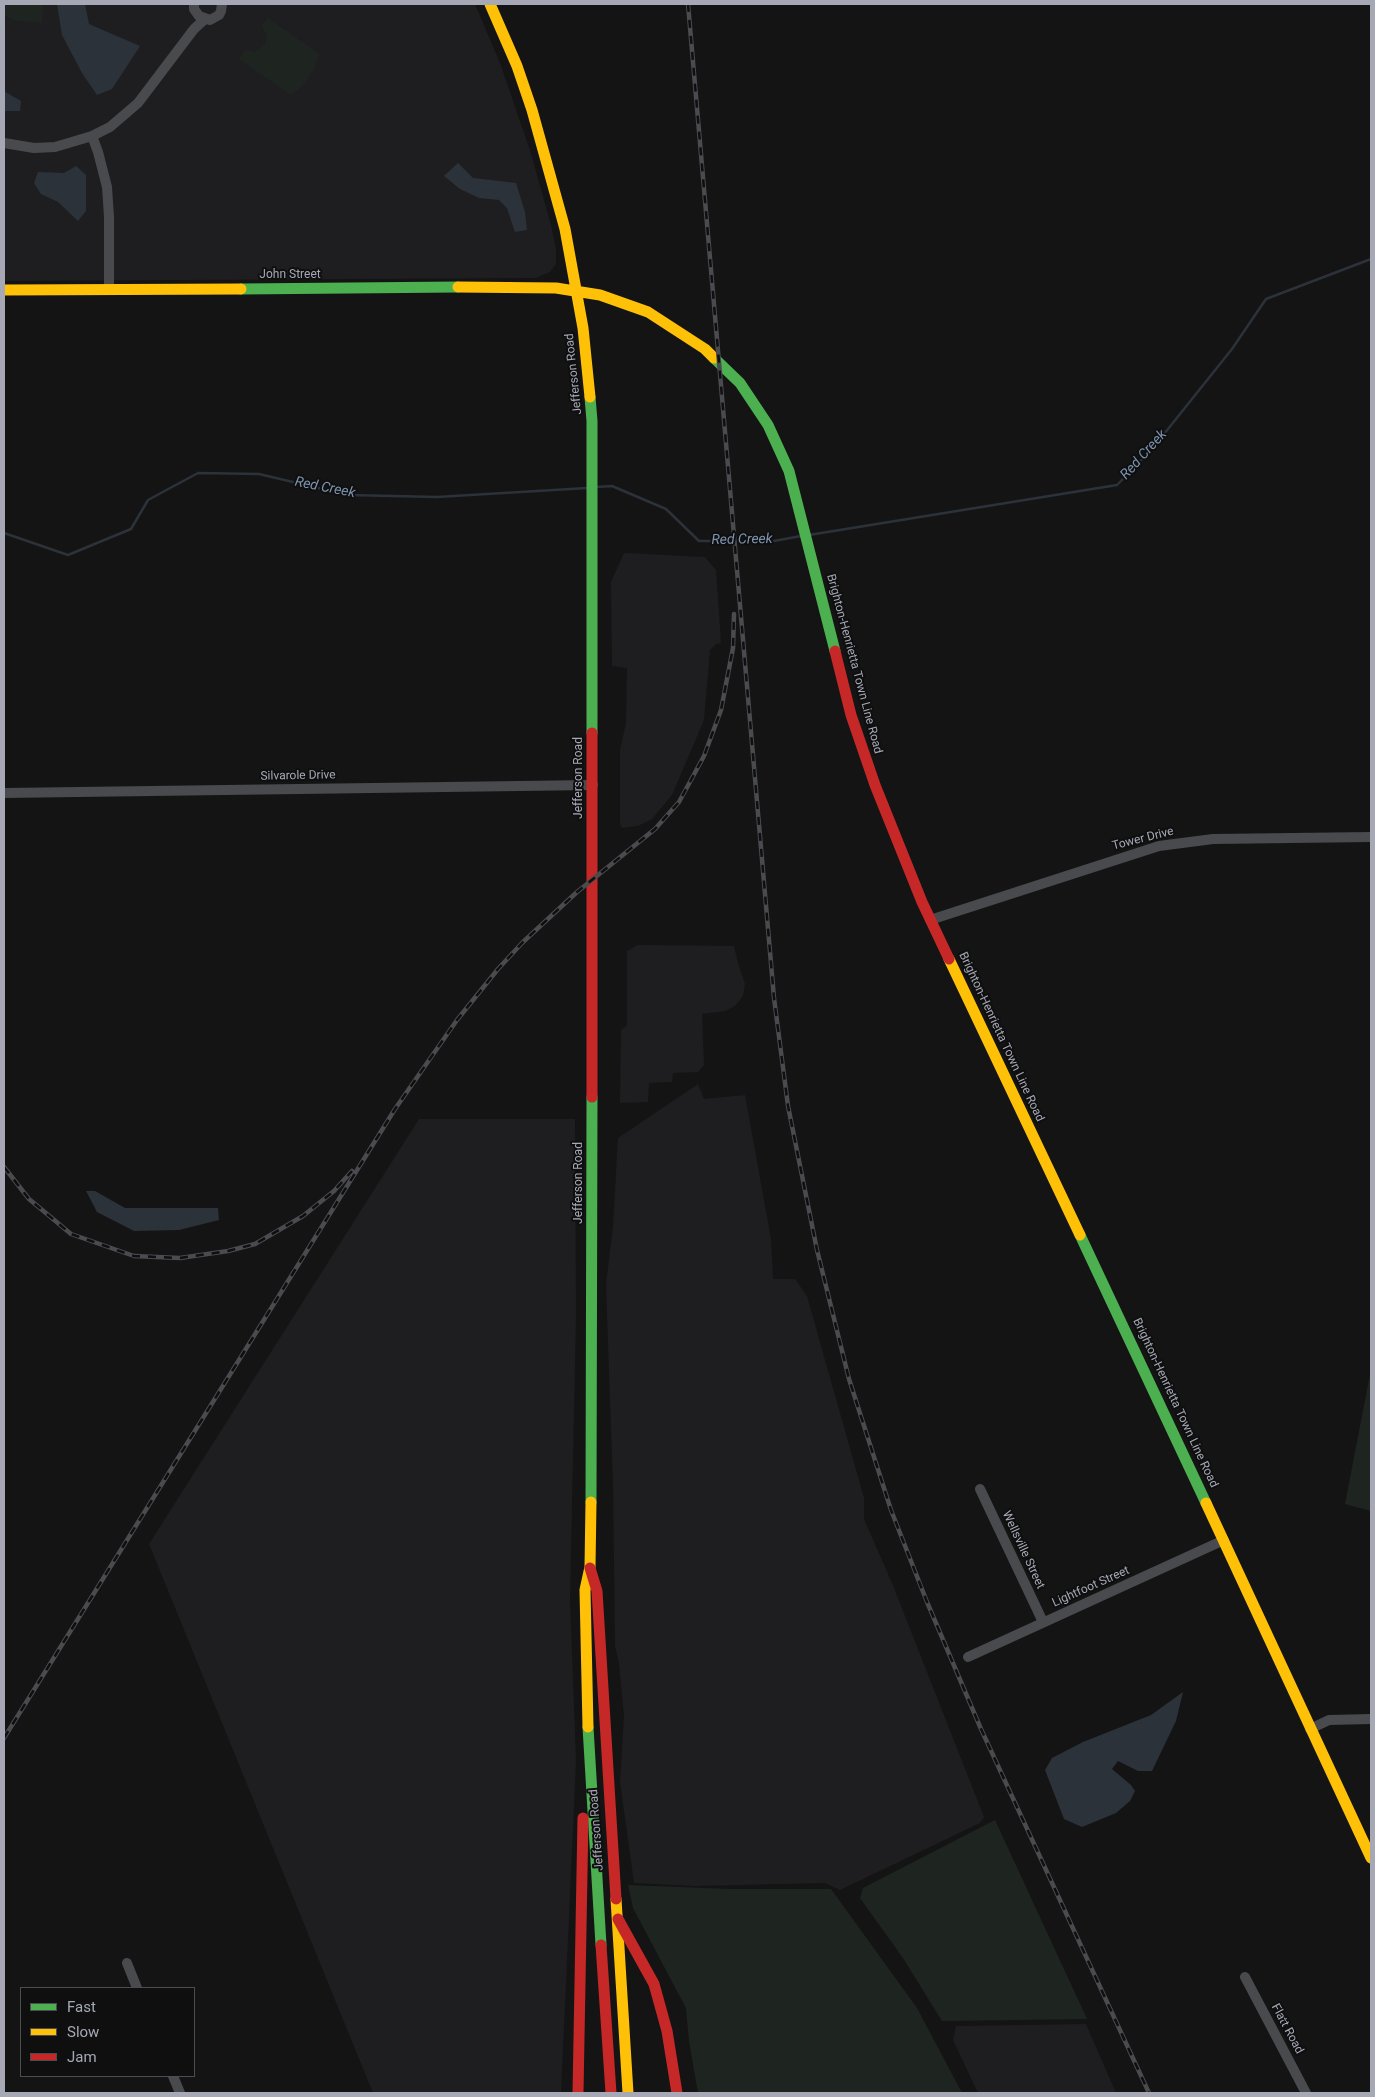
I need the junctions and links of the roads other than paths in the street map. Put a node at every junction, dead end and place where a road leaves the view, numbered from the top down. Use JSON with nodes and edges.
{"nodes":[{"id":1,"x":222,"y":4,"type":"edge"},
{"id":2,"x":490,"y":4,"type":"edge"},
{"id":3,"x":195,"y":8,"type":"edge"},
{"id":4,"x":205,"y":19,"type":"junction"},
{"id":5,"x":194,"y":29,"type":"junction"},
{"id":6,"x":92,"y":136,"type":"junction"},
{"id":7,"x":4,"y":143,"type":"edge"},
{"id":8,"x":4,"y":290,"type":"edge"},
{"id":9,"x":109,"y":290,"type":"junction"},
{"id":10,"x":577,"y":291,"type":"junction"},
{"id":11,"x":593,"y":784,"type":"junction"},
{"id":12,"x":4,"y":793,"type":"edge"},
{"id":13,"x":1371,"y":837,"type":"edge"},
{"id":14,"x":930,"y":920,"type":"junction"},
{"id":15,"x":980,"y":1488,"type":"dead end"},
{"id":16,"x":1224,"y":1540,"type":"junction"},
{"id":17,"x":590,"y":1567,"type":"junction"},
{"id":18,"x":1043,"y":1622,"type":"junction"},
{"id":19,"x":968,"y":1657,"type":"dead end"},
{"id":20,"x":1371,"y":1719,"type":"edge"},
{"id":21,"x":1310,"y":1729,"type":"junction"},
{"id":22,"x":588,"y":1737,"type":"junction"},
{"id":23,"x":1371,"y":1858,"type":"edge"},
{"id":24,"x":616,"y":1916,"type":"junction"},
{"id":25,"x":127,"y":1963,"type":"dead end"},
{"id":26,"x":1245,"y":1977,"type":"dead end"},
{"id":27,"x":137,"y":1987,"type":"edge"},
{"id":28,"x":173,"y":2077,"type":"edge"},
{"id":29,"x":180,"y":2093,"type":"edge"},
{"id":30,"x":578,"y":2093,"type":"edge"},
{"id":31,"x":611,"y":2093,"type":"edge"},
{"id":32,"x":628,"y":2093,"type":"edge"},
{"id":33,"x":677,"y":2093,"type":"edge"},
{"id":34,"x":1306,"y":2093,"type":"edge"}],
"edges":[{"from":1,"to":4,"type":"street"},
{"from":2,"to":10,"type":"main road","name":"Jefferson Road"},
{"from":3,"to":4,"type":"street"},
{"from":3,"to":5,"type":"street"},
{"from":4,"to":5,"type":"street"},
{"from":5,"to":6,"type":"street"},
{"from":6,"to":7,"type":"street"},
{"from":6,"to":9,"type":"street"},
{"from":8,"to":9,"type":"main road","name":"John Street"},
{"from":9,"to":10,"type":"main road","name":"John Street"},
{"from":10,"to":11,"type":"main road","name":"Jefferson Road"},
{"from":10,"to":14,"type":"main road","name":"Brighton-Henrietta Town Line Road"},
{"from":11,"to":12,"type":"street","name":"Silvarole Drive"},
{"from":11,"to":17,"type":"main road","name":"Jefferson Road"},
{"from":13,"to":14,"type":"street","name":"Tower Drive"},
{"from":14,"to":16,"type":"main road","name":"Brighton-Henrietta Town Line Road"},
{"from":15,"to":18,"type":"street","name":"Wellsville Street"},
{"from":16,"to":18,"type":"street","name":"Lightfoot Street"},
{"from":16,"to":21,"type":"main road","name":"Brighton-Henrietta Town Line Road"},
{"from":17,"to":22,"type":"main road","name":"Jefferson Road"},
{"from":17,"to":24,"type":"main road","name":"Jefferson Road"},
{"from":18,"to":19,"type":"street","name":"Lightfoot Street"},
{"from":20,"to":21,"type":"street"},
{"from":21,"to":23,"type":"main road","name":"Brighton-Henrietta Town Line Road"},
{"from":22,"to":30,"type":"main road"},
{"from":22,"to":31,"type":"main road","name":"Jefferson Road"},
{"from":24,"to":32,"type":"main road","name":"Jefferson Road"},
{"from":24,"to":33,"type":"main road"},
{"from":25,"to":27,"type":"street"},
{"from":26,"to":34,"type":"street","name":"Flatt Road"},
{"from":28,"to":29,"type":"street"}]}
